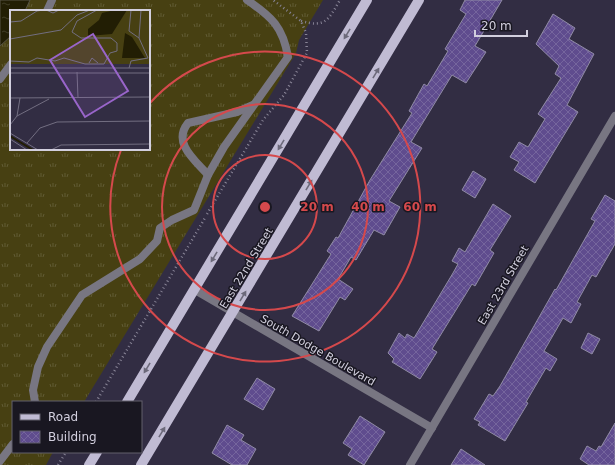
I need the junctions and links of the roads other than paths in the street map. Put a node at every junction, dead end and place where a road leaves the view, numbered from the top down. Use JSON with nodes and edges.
{"nodes":[{"id":1,"x":52,"y":0,"type":"edge"},
{"id":2,"x":247,"y":0,"type":"edge"},
{"id":3,"x":367,"y":0,"type":"edge"},
{"id":4,"x":419,"y":0,"type":"edge"},
{"id":5,"x":47,"y":10,"type":"edge"},
{"id":6,"x":10,"y":65,"type":"edge"},
{"id":7,"x":0,"y":80,"type":"edge"},
{"id":8,"x":254,"y":105,"type":"junction"},
{"id":9,"x":615,"y":116,"type":"edge"},
{"id":10,"x":208,"y":175,"type":"junction"},
{"id":11,"x":195,"y":290,"type":"junction"},
{"id":12,"x":233,"y":314,"type":"junction"},
{"id":13,"x":35,"y":401,"type":"edge"},
{"id":14,"x":128,"y":401,"type":"edge"},
{"id":15,"x":432,"y":428,"type":"junction"},
{"id":16,"x":12,"y":445,"type":"edge"},
{"id":17,"x":96,"y":453,"type":"edge"},
{"id":18,"x":0,"y":461,"type":"edge"},
{"id":19,"x":89,"y":465,"type":"edge"},
{"id":20,"x":141,"y":465,"type":"edge"},
{"id":21,"x":410,"y":465,"type":"edge"}],
"edges":[{"from":1,"to":5,"type":"street"},
{"from":2,"to":8,"type":"street"},
{"from":3,"to":11,"type":"main road","one_way":true},
{"from":12,"to":4,"type":"main road","name":"East 22nd Street","one_way":true},
{"from":6,"to":7,"type":"street"},
{"from":8,"to":10,"type":"street"},
{"from":8,"to":10,"type":"street"},
{"from":9,"to":15,"type":"street","name":"East 23rd Street"},
{"from":10,"to":13,"type":"street"},
{"from":11,"to":12,"type":"street","name":"South Dodge Boulevard"},
{"from":11,"to":14,"type":"main road","one_way":true},
{"from":12,"to":15,"type":"street","name":"South Dodge Boulevard"},
{"from":20,"to":12,"type":"main road","name":"East 22nd Street","one_way":true},
{"from":15,"to":21,"type":"street","name":"East 23rd Street"},
{"from":16,"to":18,"type":"street"},
{"from":17,"to":19,"type":"main road"}]}
